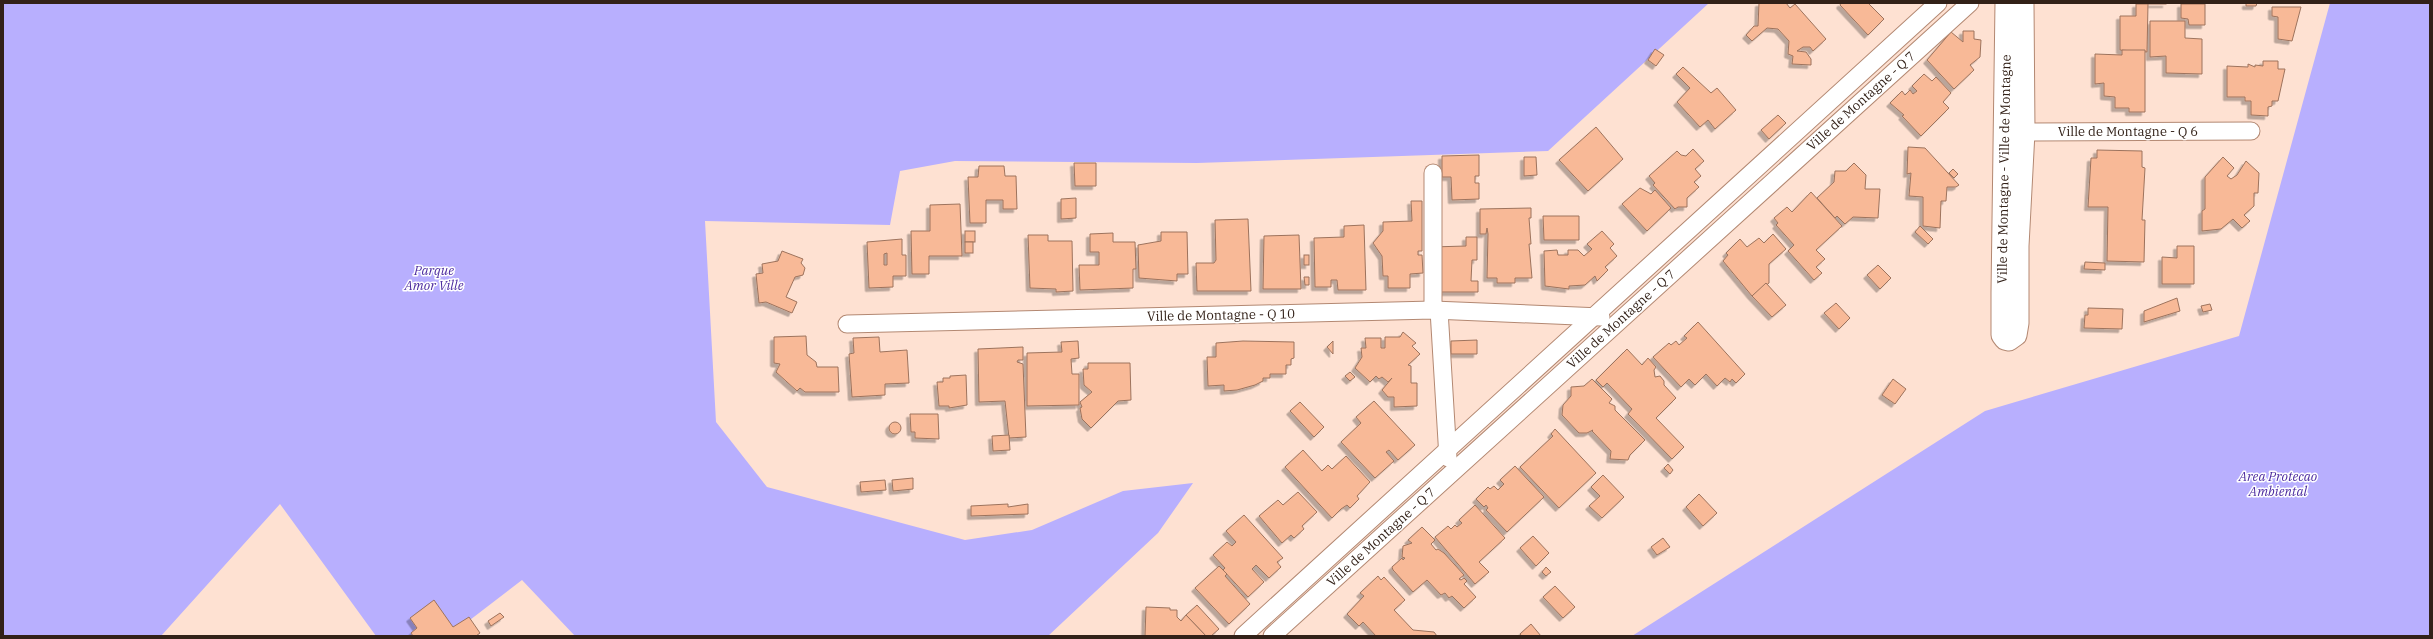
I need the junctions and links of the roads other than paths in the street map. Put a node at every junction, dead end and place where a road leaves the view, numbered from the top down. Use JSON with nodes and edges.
{"nodes":[{"id":1,"x":1938,"y":3,"type":"edge"},
{"id":2,"x":1970,"y":3,"type":"edge"},
{"id":3,"x":2006,"y":3,"type":"edge"},
{"id":4,"x":2023,"y":3,"type":"edge"},
{"id":5,"x":2251,"y":131,"type":"dead end"},
{"id":6,"x":2014,"y":132,"type":"junction"},
{"id":7,"x":1433,"y":173,"type":"dead end"},
{"id":8,"x":1436,"y":310,"type":"junction"},
{"id":9,"x":1594,"y":315,"type":"junction"},
{"id":10,"x":1620,"y":320,"type":"junction"},
{"id":11,"x":847,"y":324,"type":"dead end"},
{"id":12,"x":2010,"y":329,"type":"dead end"},
{"id":13,"x":1447,"y":450,"type":"junction"},
{"id":14,"x":1451,"y":474,"type":"junction"},
{"id":15,"x":1243,"y":636,"type":"edge"},
{"id":16,"x":1272,"y":636,"type":"edge"}],
"edges":[{"from":1,"to":9,"type":"street","name":"Ville de Montagne - Q 7"},
{"from":2,"to":10,"type":"street","name":"Ville de Montagne - Q 7"},
{"from":3,"to":6,"type":"street","name":"Ville de Montagne - Ville de Montagne"},
{"from":4,"to":6,"type":"street","name":"Ville de Montagne - Ville de Montagne"},
{"from":5,"to":6,"type":"street","name":"Ville de Montagne - Q 6"},
{"from":6,"to":12,"type":"street","name":"Ville de Montagne - Ville de Montagne"},
{"from":7,"to":8,"type":"street"},
{"from":8,"to":9,"type":"street","name":"Ville de Montagne - Q 10"},
{"from":8,"to":11,"type":"street","name":"Ville de Montagne - Q 10"},
{"from":8,"to":13,"type":"street"},
{"from":9,"to":10,"type":"street","name":"Ville de Montagne - Q 10"},
{"from":9,"to":13,"type":"street","name":"Ville de Montagne - Q 7"},
{"from":10,"to":14,"type":"street","name":"Ville de Montagne - Q 7"},
{"from":13,"to":14,"type":"street"},
{"from":13,"to":15,"type":"street","name":"Ville de Montagne - Q 7"},
{"from":14,"to":16,"type":"street","name":"Ville de Montagne - Q 7"}]}
